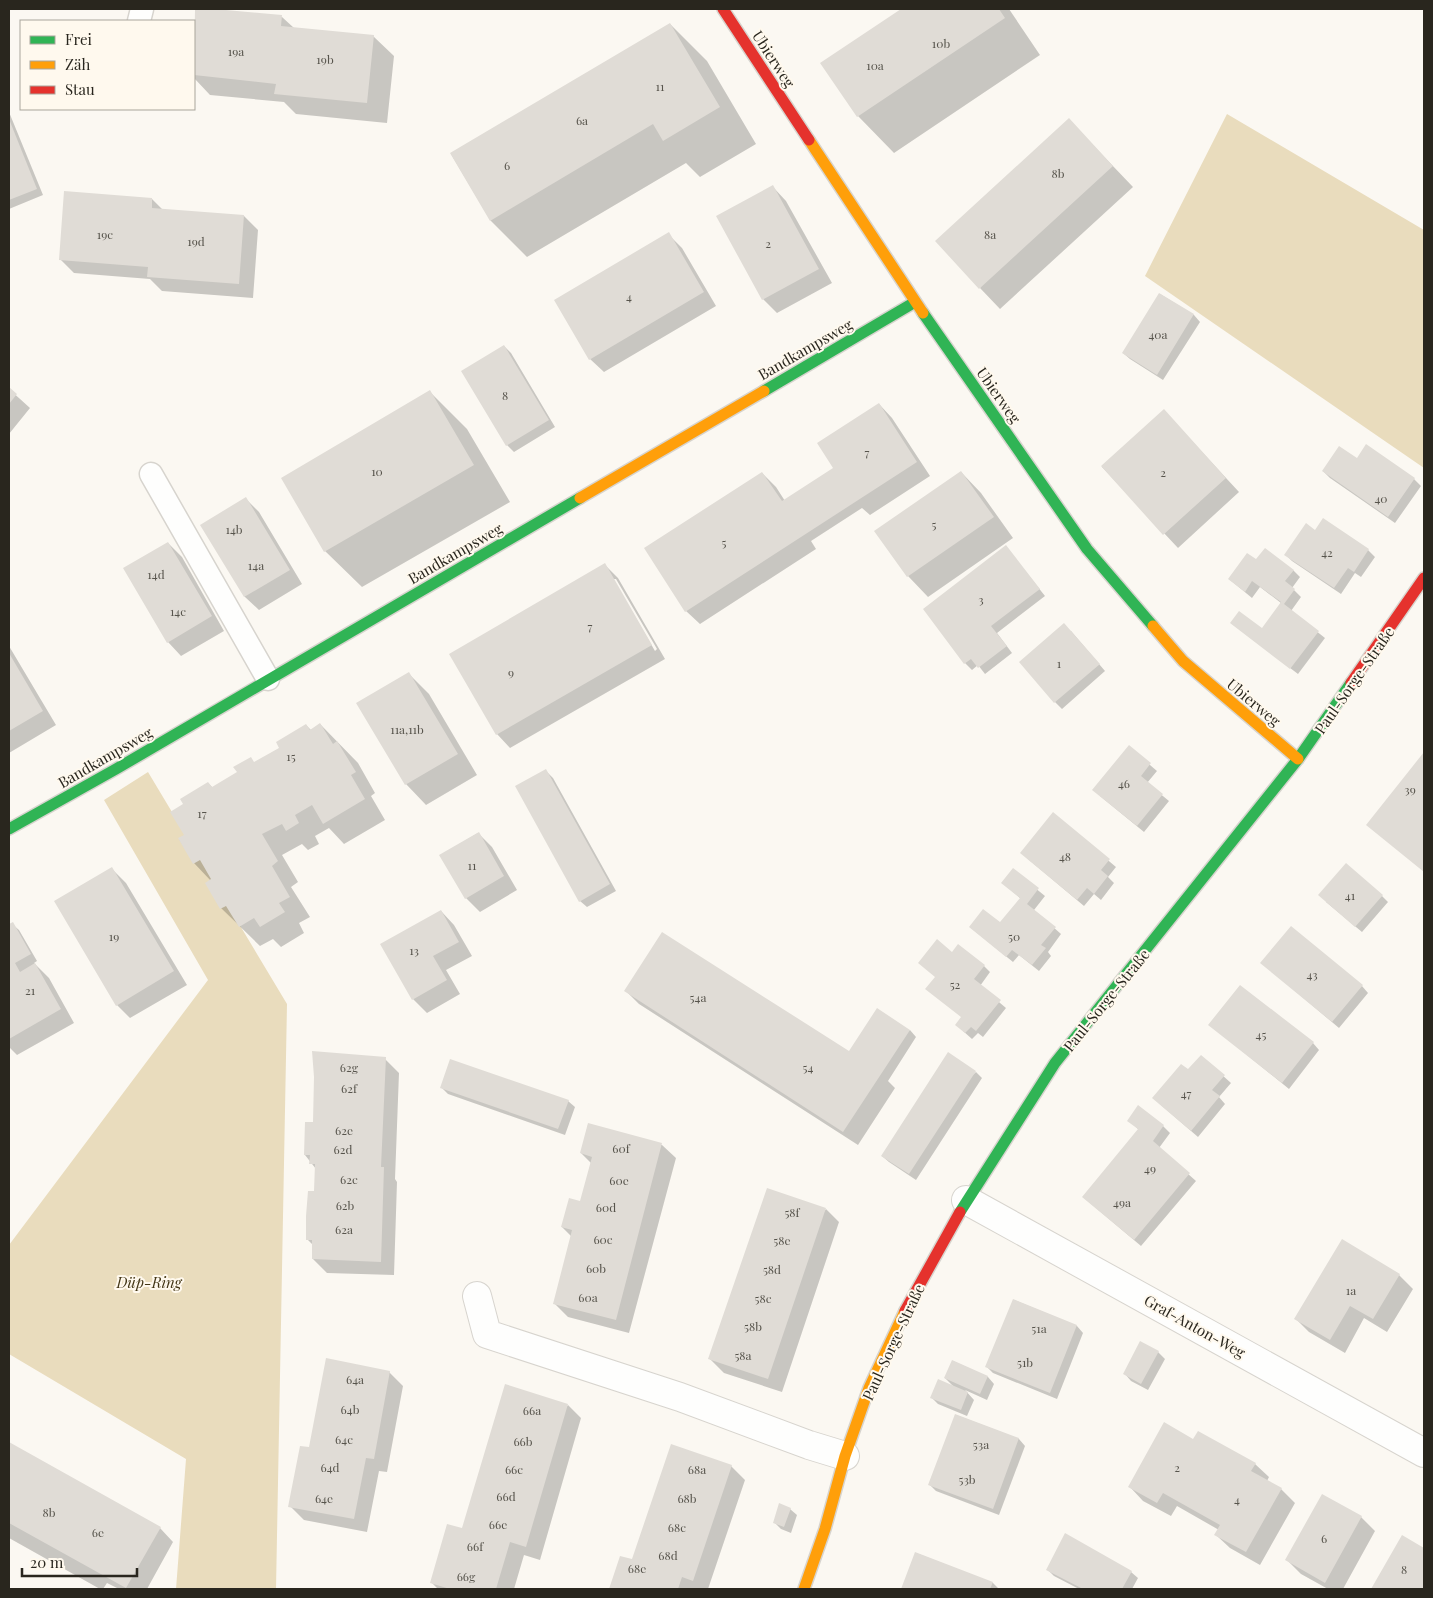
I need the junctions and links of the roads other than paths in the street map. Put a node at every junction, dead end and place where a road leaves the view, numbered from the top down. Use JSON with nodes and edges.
{"nodes":[{"id":1,"x":723,"y":9,"type":"edge"},
{"id":2,"x":915,"y":302,"type":"junction"},
{"id":3,"x":151,"y":474,"type":"dead end"},
{"id":4,"x":1424,"y":578,"type":"edge"},
{"id":5,"x":268,"y":679,"type":"junction"},
{"id":6,"x":1298,"y":759,"type":"junction"},
{"id":7,"x":9,"y":829,"type":"edge"},
{"id":8,"x":966,"y":1200,"type":"junction"},
{"id":9,"x":477,"y":1296,"type":"dead end"},
{"id":10,"x":1424,"y":1453,"type":"edge"},
{"id":11,"x":845,"y":1456,"type":"junction"},
{"id":12,"x":804,"y":1589,"type":"edge"}],
"edges":[{"from":1,"to":2,"type":"street","name":"Ubierweg"},
{"from":2,"to":5,"type":"street","name":"Bandkampsweg"},
{"from":2,"to":6,"type":"street","name":"Ubierweg"},
{"from":3,"to":5,"type":"lane"},
{"from":4,"to":6,"type":"street","name":"Paul-Sorge-Straße"},
{"from":5,"to":7,"type":"street","name":"Bandkampsweg"},
{"from":6,"to":8,"type":"street","name":"Paul-Sorge-Straße"},
{"from":8,"to":10,"type":"street","name":"Graf-Anton-Weg"},
{"from":8,"to":11,"type":"street","name":"Paul-Sorge-Straße"},
{"from":9,"to":11,"type":"street"},
{"from":11,"to":12,"type":"street","name":"Paul-Sorge-Straße"}]}
